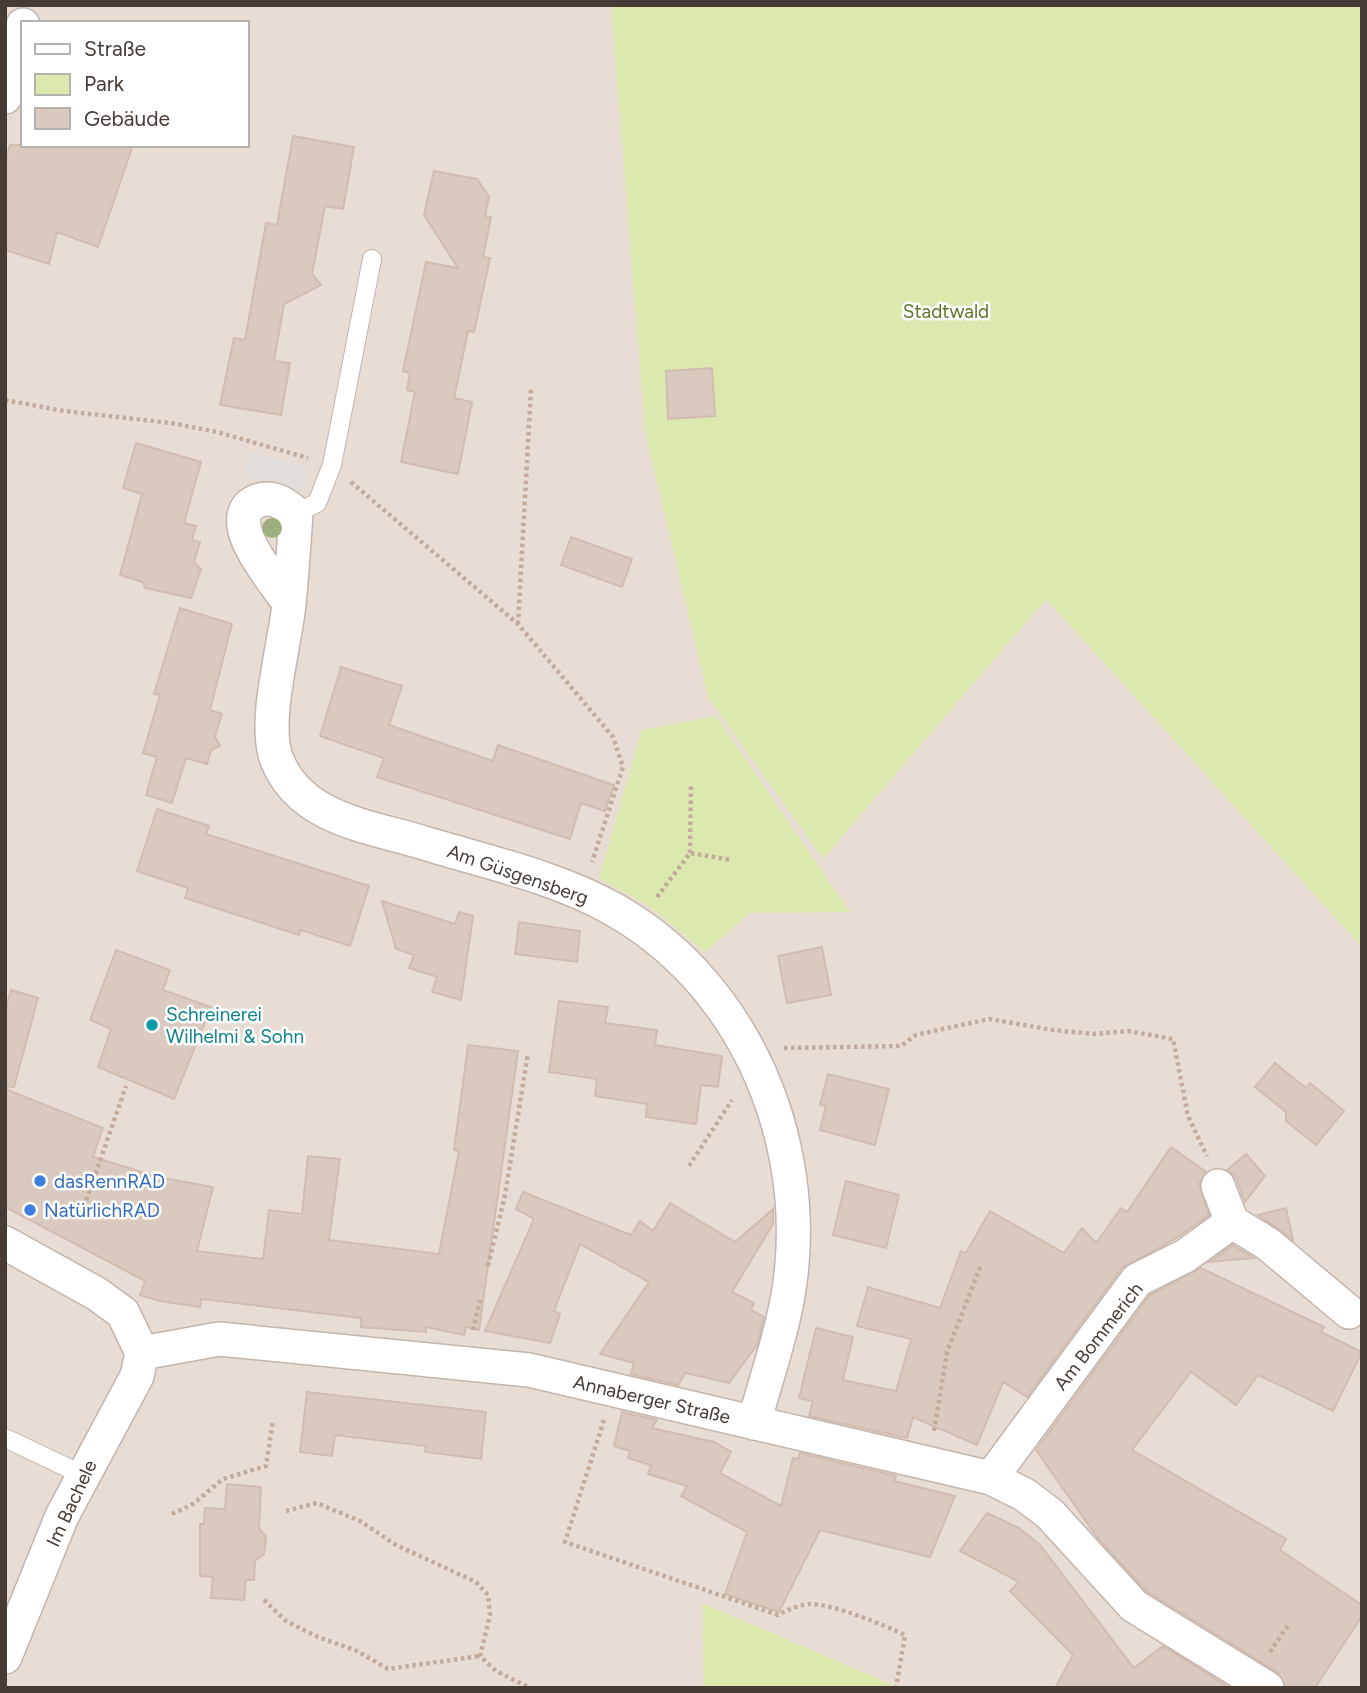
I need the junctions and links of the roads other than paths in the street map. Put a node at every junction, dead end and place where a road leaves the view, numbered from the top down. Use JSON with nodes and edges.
{"nodes":[{"id":1,"x":21,"y":32,"type":"edge"},
{"id":2,"x":5,"y":97,"type":"edge"},
{"id":3,"x":372,"y":259,"type":"dead end"},
{"id":4,"x":296,"y":513,"type":"junction"},
{"id":5,"x":289,"y":603,"type":"junction"},
{"id":6,"x":1215,"y":1176,"type":"road end"},
{"id":7,"x":1232,"y":1222,"type":"junction"},
{"id":8,"x":5,"y":1243,"type":"edge"},
{"id":9,"x":1349,"y":1312,"type":"dead end"},
{"id":10,"x":142,"y":1353,"type":"junction"},
{"id":11,"x":754,"y":1423,"type":"junction"},
{"id":12,"x":5,"y":1438,"type":"edge"},
{"id":13,"x":83,"y":1475,"type":"junction"},
{"id":14,"x":990,"y":1478,"type":"junction"},
{"id":15,"x":5,"y":1657,"type":"edge"},
{"id":16,"x":1267,"y":1688,"type":"edge"}],
"edges":[{"from":1,"to":2,"type":"street"},
{"from":3,"to":4,"type":"lane"},
{"from":4,"to":5,"type":"street","name":"Am Güsgensberg"},
{"from":4,"to":5,"type":"street"},
{"from":5,"to":11,"type":"street","name":"Am Güsgensberg"},
{"from":6,"to":7,"type":"street"},
{"from":7,"to":9,"type":"street"},
{"from":7,"to":14,"type":"street","name":"Am Bommerich"},
{"from":8,"to":10,"type":"street"},
{"from":10,"to":11,"type":"street","name":"Annaberger Straße"},
{"from":10,"to":13,"type":"street","name":"Im Bachele"},
{"from":11,"to":14,"type":"street","name":"Annaberger Straße"},
{"from":12,"to":13,"type":"lane"},
{"from":13,"to":15,"type":"street","name":"Im Bachele"},
{"from":14,"to":16,"type":"street","name":"Annaberger Straße"}]}
